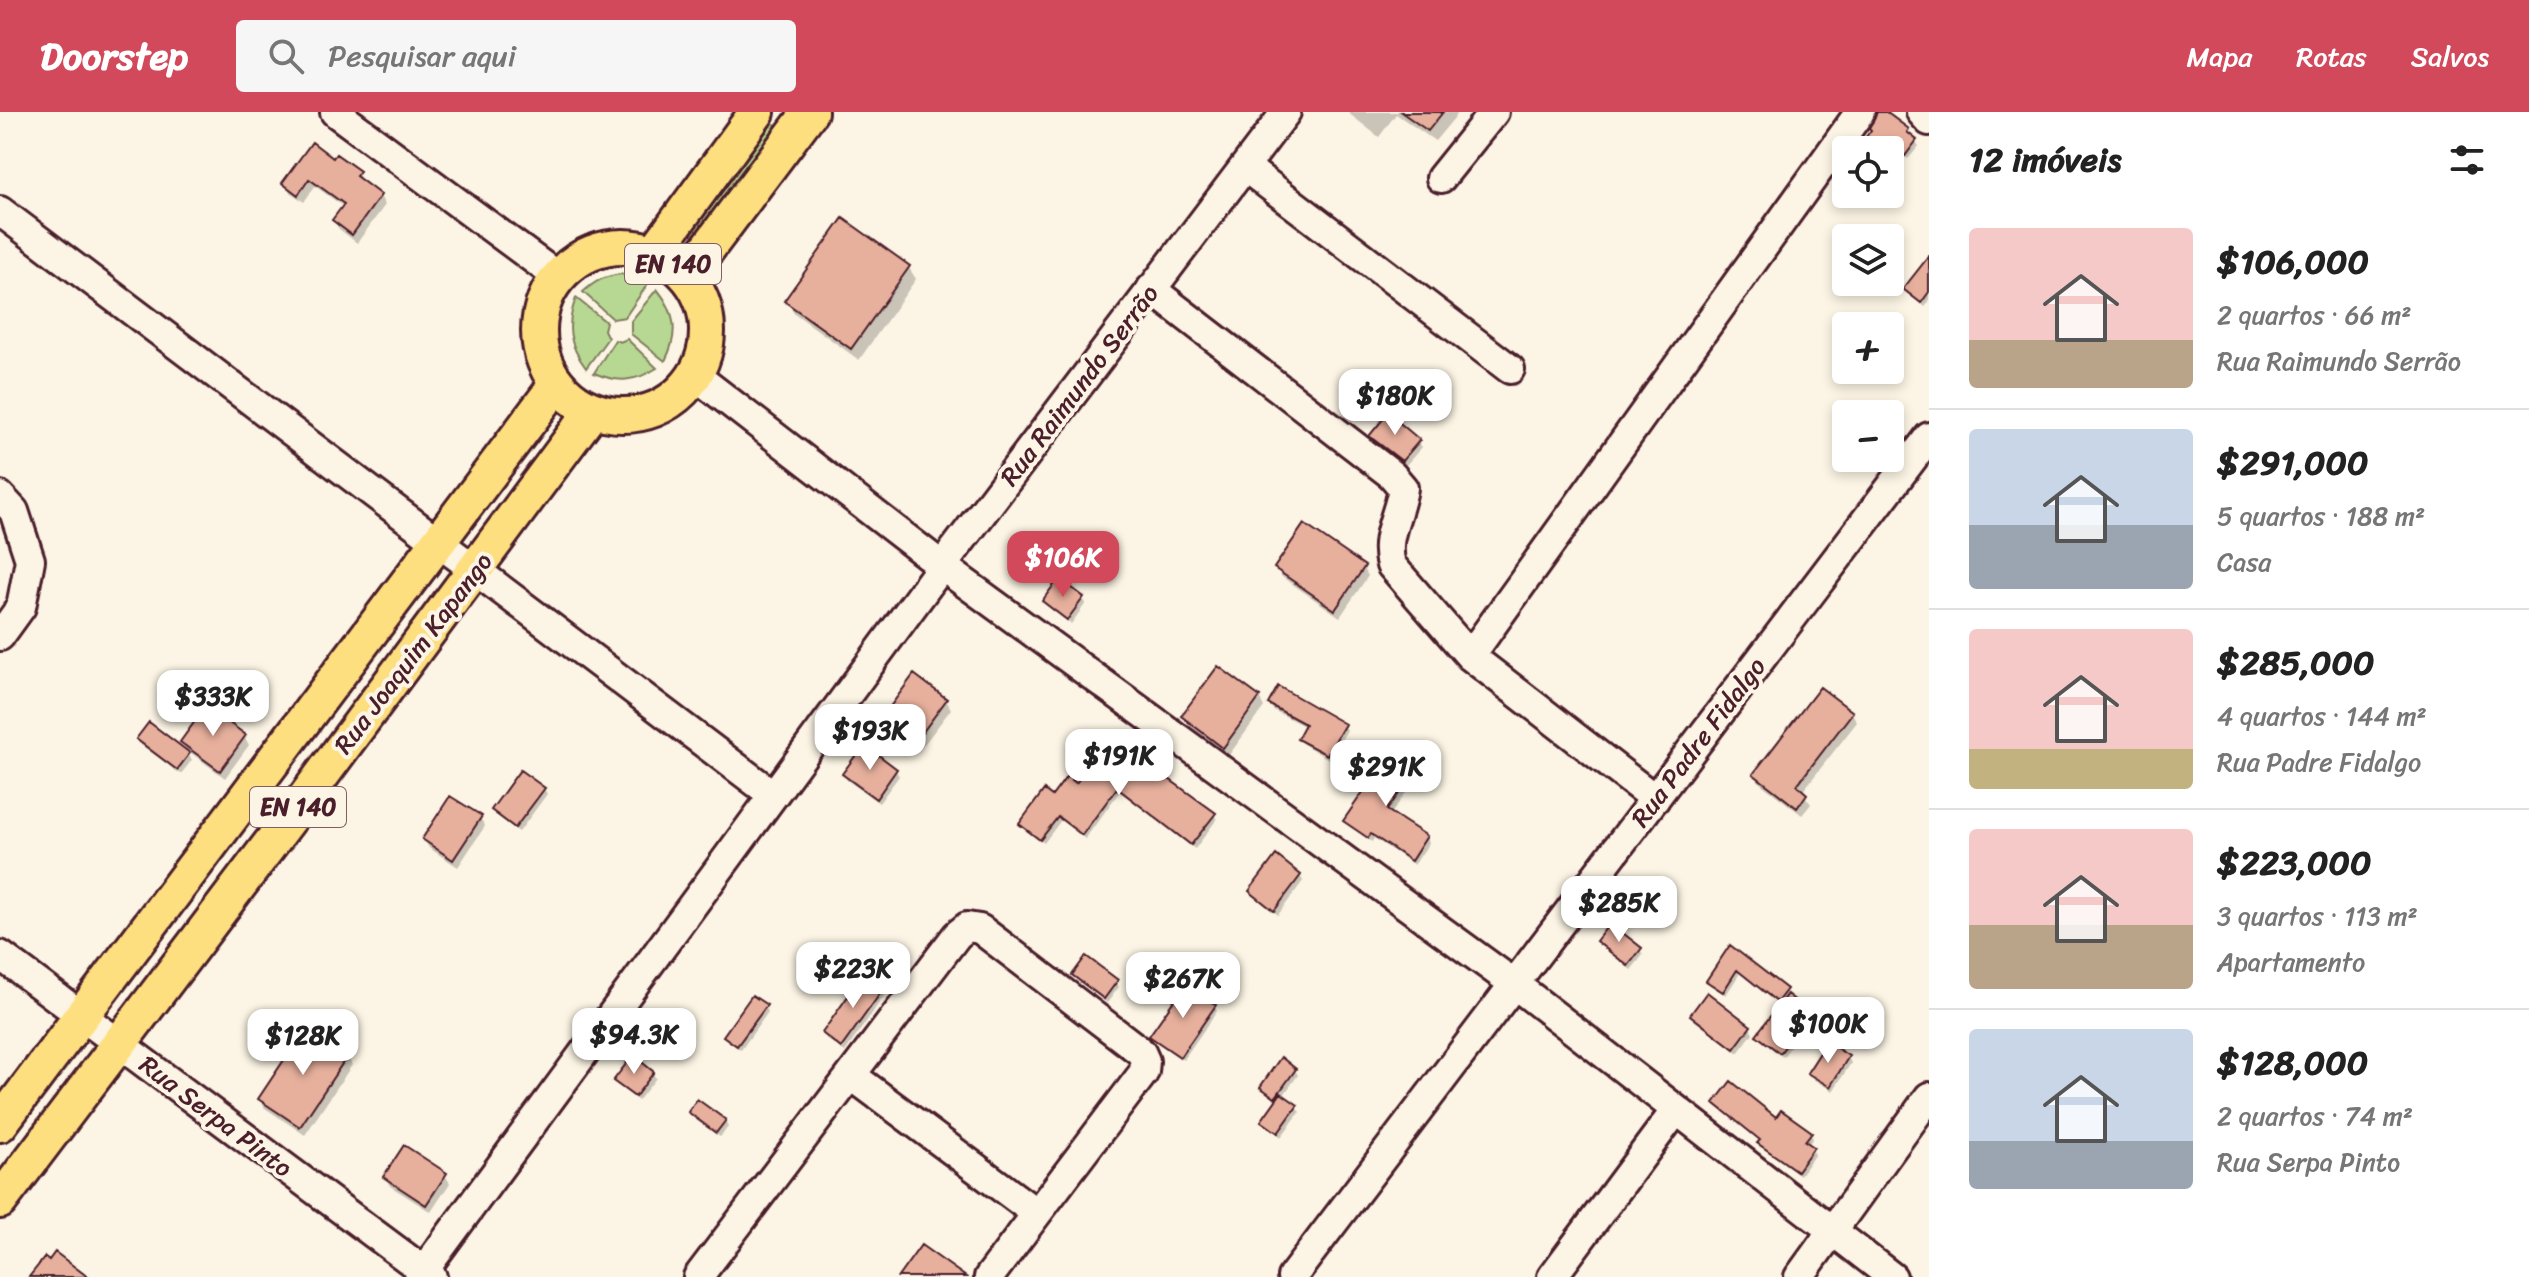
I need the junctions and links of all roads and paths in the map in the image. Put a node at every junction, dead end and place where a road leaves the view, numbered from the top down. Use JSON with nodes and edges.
{"nodes":[{"id":1,"x":335,"y":112,"type":"edge"},
{"id":2,"x":757,"y":112,"type":"edge"},
{"id":3,"x":810,"y":112,"type":"edge"},
{"id":4,"x":1286,"y":112,"type":"edge"},
{"id":5,"x":1494,"y":112,"type":"edge"},
{"id":6,"x":1860,"y":112,"type":"edge"},
{"id":7,"x":1921,"y":112,"type":"edge"},
{"id":8,"x":1929,"y":121,"type":"edge"},
{"id":9,"x":1245,"y":167,"type":"junction"},
{"id":10,"x":1441,"y":178,"type":"dead end"},
{"id":11,"x":0,"y":211,"type":"edge"},
{"id":12,"x":654,"y":253,"type":"junction"},
{"id":13,"x":687,"y":276,"type":"junction"},
{"id":14,"x":558,"y":277,"type":"junction"},
{"id":15,"x":1151,"y":289,"type":"junction"},
{"id":16,"x":1510,"y":369,"type":"dead end"},
{"id":17,"x":696,"y":376,"type":"junction"},
{"id":18,"x":557,"y":384,"type":"junction"},
{"id":19,"x":593,"y":410,"type":"junction"},
{"id":20,"x":1929,"y":437,"type":"edge"},
{"id":21,"x":0,"y":496,"type":"edge"},
{"id":22,"x":437,"y":540,"type":"junction"},
{"id":23,"x":942,"y":566,"type":"junction"},
{"id":24,"x":476,"y":569,"type":"junction"},
{"id":25,"x":0,"y":636,"type":"edge"},
{"id":26,"x":1470,"y":656,"type":"junction"},
{"id":27,"x":263,"y":772,"type":"junction"},
{"id":28,"x":773,"y":795,"type":"junction"},
{"id":29,"x":1655,"y":799,"type":"junction"},
{"id":30,"x":302,"y":802,"type":"junction"},
{"id":31,"x":0,"y":955,"type":"edge"},
{"id":32,"x":1513,"y":983,"type":"junction"},
{"id":33,"x":83,"y":1015,"type":"junction"},
{"id":34,"x":118,"y":1042,"type":"junction"},
{"id":35,"x":851,"y":1075,"type":"junction"},
{"id":36,"x":1929,"y":1097,"type":"edge"},
{"id":37,"x":1676,"y":1110,"type":"junction"},
{"id":38,"x":0,"y":1124,"type":"edge"},
{"id":39,"x":0,"y":1201,"type":"edge"},
{"id":40,"x":1036,"y":1213,"type":"junction"},
{"id":41,"x":1832,"y":1231,"type":"junction"},
{"id":42,"x":425,"y":1275,"type":"edge"},
{"id":43,"x":698,"y":1277,"type":"edge"},
{"id":44,"x":989,"y":1277,"type":"edge"},
{"id":45,"x":1292,"y":1277,"type":"edge"},
{"id":46,"x":1552,"y":1277,"type":"edge"},
{"id":47,"x":1799,"y":1277,"type":"edge"},
{"id":48,"x":1892,"y":1277,"type":"edge"}],
"edges":[{"from":1,"to":14,"type":"street"},
{"from":2,"to":12,"type":"main road","number":"EN 140"},
{"from":3,"to":13,"type":"main road","number":"EN 140"},
{"from":4,"to":9,"type":"street","name":"Rua Raimundo Serrão"},
{"from":5,"to":10,"type":"street"},
{"from":6,"to":26,"type":"street"},
{"from":7,"to":8,"type":"street"},
{"from":9,"to":15,"type":"street","name":"Rua Raimundo Serrão"},
{"from":9,"to":16,"type":"street"},
{"from":11,"to":22,"type":"street"},
{"from":12,"to":13,"type":"main road","number":"EN 140"},
{"from":12,"to":14,"type":"main road","number":"EN 140"},
{"from":13,"to":17,"type":"main road","number":"EN 140"},
{"from":14,"to":18,"type":"main road"},
{"from":15,"to":23,"type":"street","name":"Rua Raimundo Serrão"},
{"from":15,"to":26,"type":"street"},
{"from":17,"to":19,"type":"main road"},
{"from":17,"to":23,"type":"street"},
{"from":18,"to":19,"type":"main road"},
{"from":18,"to":22,"type":"main road","name":"Rua Joaquim Kapango","number":"EN 140"},
{"from":19,"to":24,"type":"main road","name":"Rua Joaquim Kapango","number":"EN 140"},
{"from":20,"to":29,"type":"street","name":"Rua Padre Fidalgo"},
{"from":21,"to":25,"type":"street"},
{"from":22,"to":24,"type":"street"},
{"from":22,"to":27,"type":"main road","name":"Rua Joaquim Kapango","number":"EN 140"},
{"from":23,"to":28,"type":"street","name":"Rua Raimundo Serrão"},
{"from":23,"to":32,"type":"street"},
{"from":24,"to":28,"type":"street"},
{"from":24,"to":30,"type":"main road","name":"Rua Joaquim Kapango","number":"EN 140"},
{"from":26,"to":29,"type":"street"},
{"from":27,"to":30,"type":"main road"},
{"from":27,"to":33,"type":"main road","name":"Rua Joaquim Kapango","number":"EN 140"},
{"from":28,"to":42,"type":"street","name":"Rua Raimundo Serrão"},
{"from":29,"to":32,"type":"street","name":"Rua Padre Fidalgo"},
{"from":30,"to":34,"type":"main road","name":"Rua Joaquim Kapango","number":"EN 140"},
{"from":31,"to":33,"type":"street","name":"Rua Serpa Pinto"},
{"from":32,"to":37,"type":"street"},
{"from":32,"to":45,"type":"street","name":"Rua Padre Fidalgo"},
{"from":33,"to":34,"type":"street","name":"Rua Serpa Pinto"},
{"from":33,"to":38,"type":"main road","name":"Rua Joaquim Kapango","number":"EN 140"},
{"from":34,"to":39,"type":"main road","name":"Rua Joaquim Kapango","number":"EN 140"},
{"from":34,"to":42,"type":"street","name":"Rua Serpa Pinto"},
{"from":35,"to":40,"type":"street"},
{"from":35,"to":40,"type":"street"},
{"from":35,"to":43,"type":"street"},
{"from":36,"to":41,"type":"street"},
{"from":37,"to":41,"type":"street"},
{"from":37,"to":46,"type":"street"},
{"from":40,"to":44,"type":"street"},
{"from":41,"to":47,"type":"street"},
{"from":41,"to":48,"type":"street"}]}
